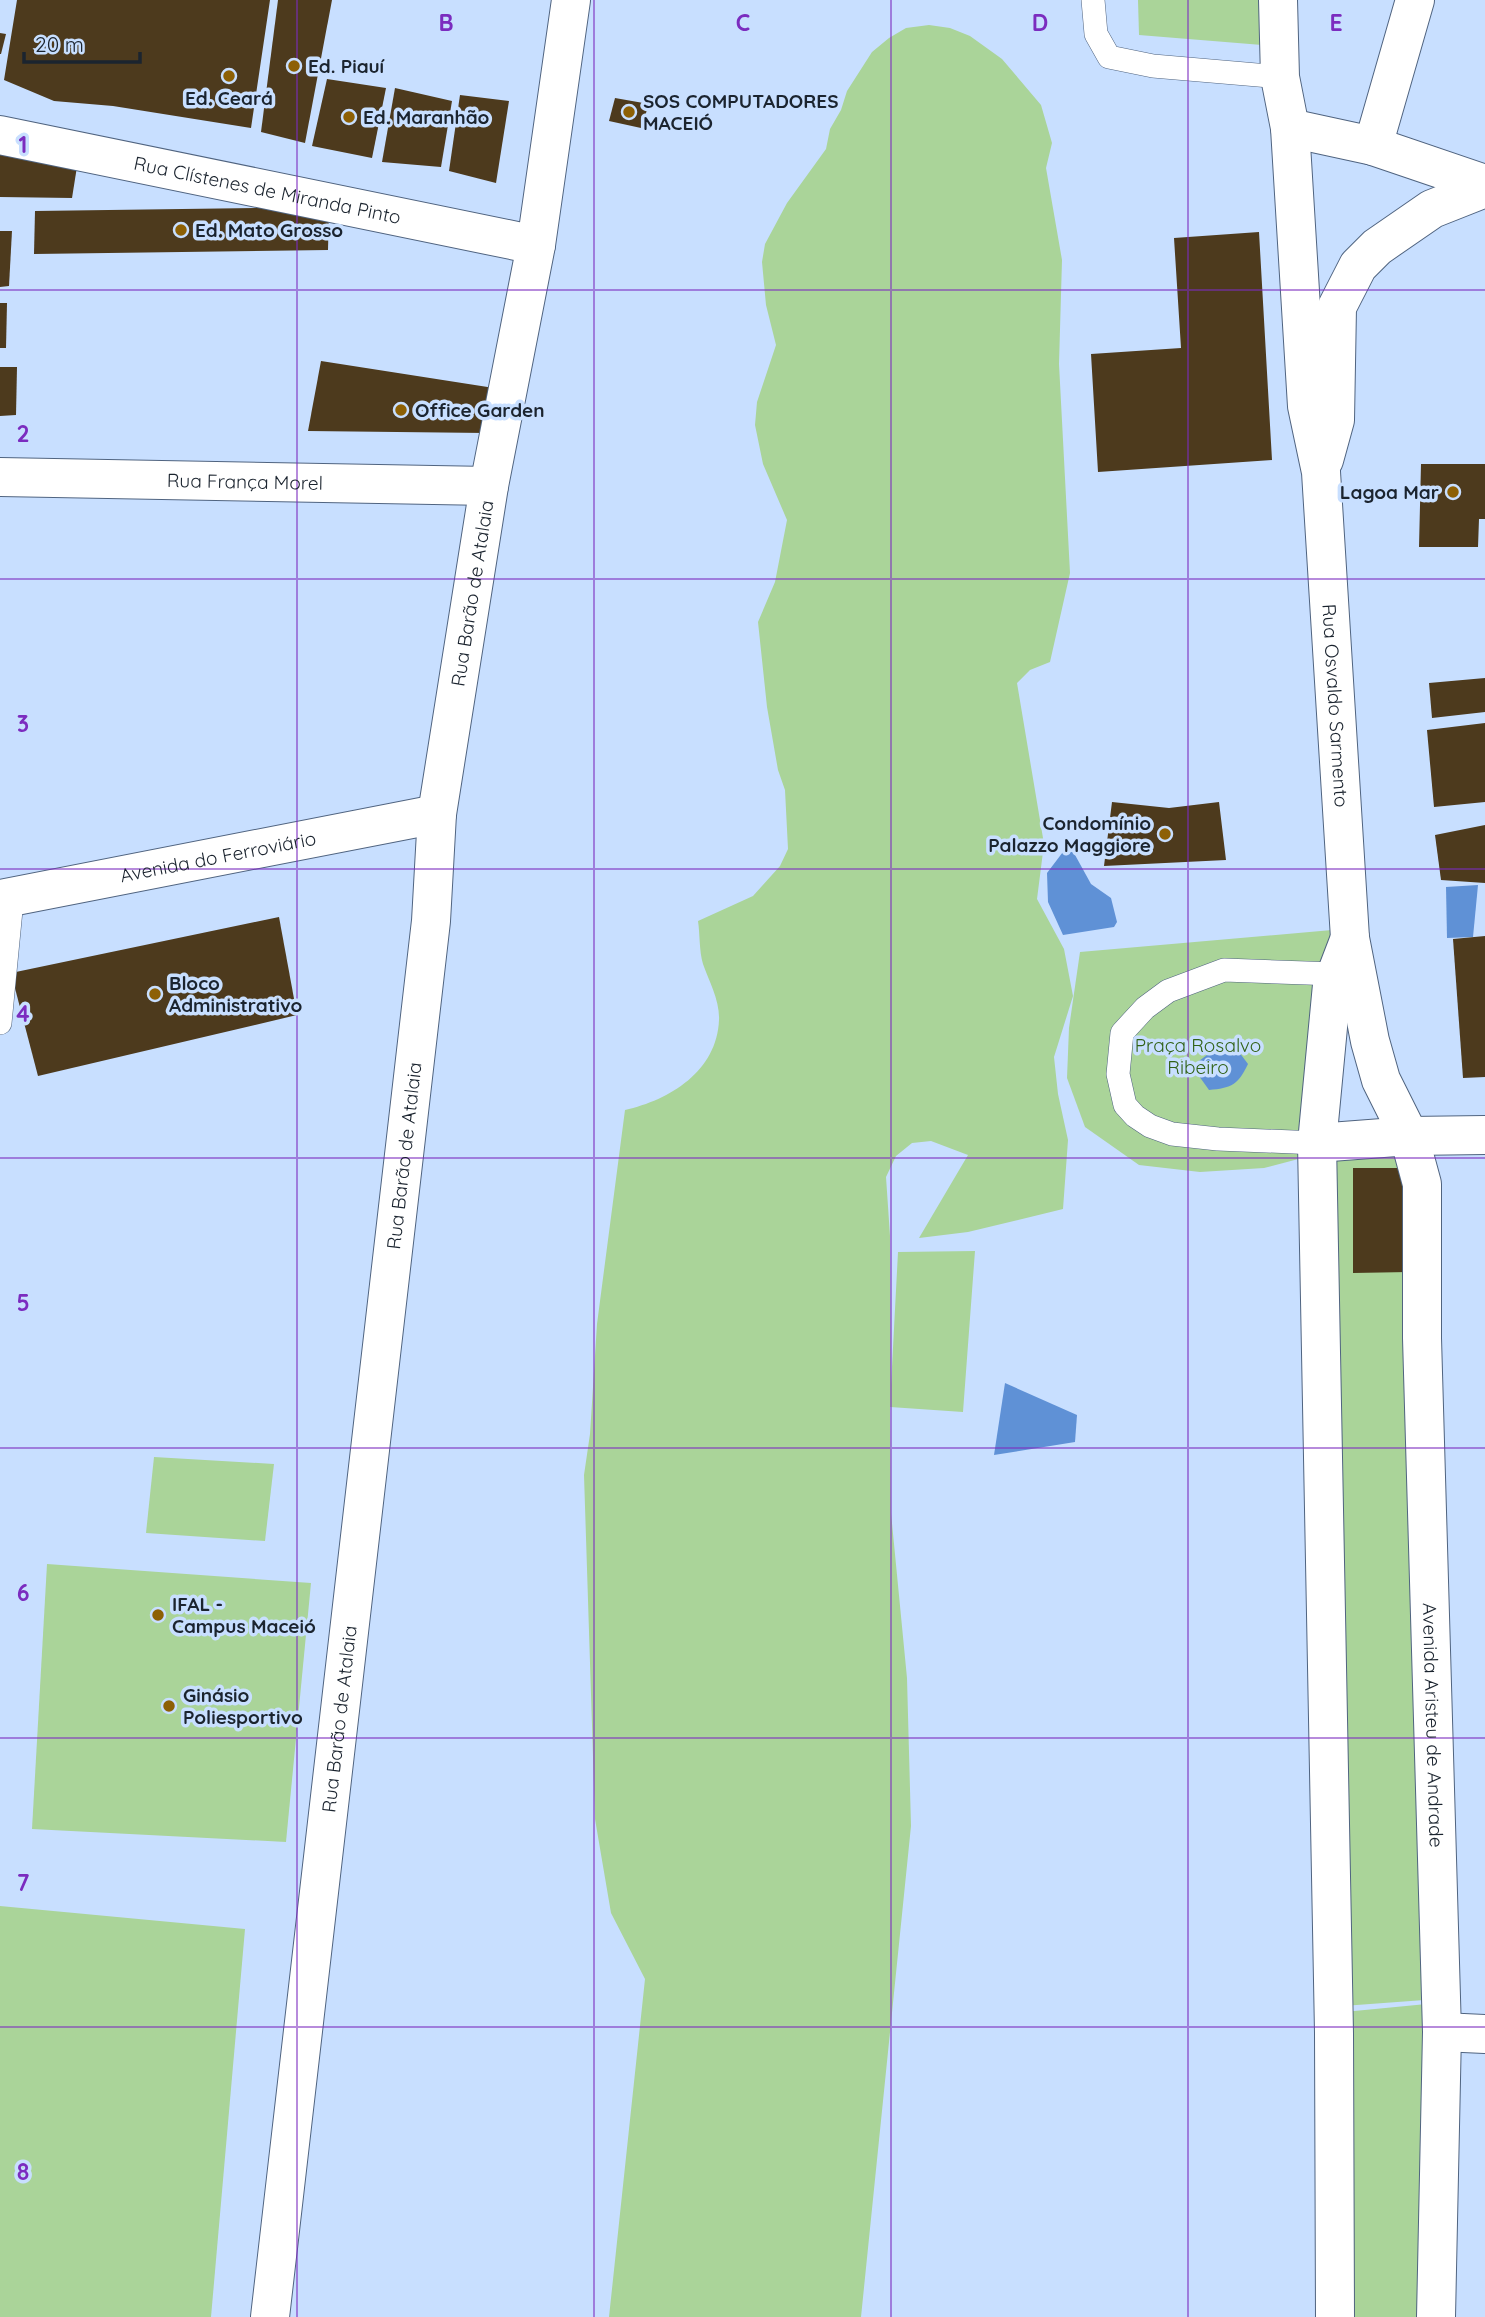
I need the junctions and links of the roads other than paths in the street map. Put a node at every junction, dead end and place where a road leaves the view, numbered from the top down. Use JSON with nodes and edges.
{"nodes":[{"id":1,"x":571,"y":0,"type":"edge"},
{"id":2,"x":1093,"y":0,"type":"edge"},
{"id":3,"x":1278,"y":0,"type":"edge"},
{"id":4,"x":1415,"y":0,"type":"edge"},
{"id":5,"x":1280,"y":78,"type":"junction"},
{"id":6,"x":1290,"y":128,"type":"junction"},
{"id":7,"x":0,"y":135,"type":"edge"},
{"id":8,"x":1373,"y":146,"type":"junction"},
{"id":9,"x":1485,"y":186,"type":"edge"},
{"id":10,"x":536,"y":245,"type":"junction"},
{"id":11,"x":1298,"y":256,"type":"junction"},
{"id":12,"x":1358,"y":266,"type":"junction"},
{"id":13,"x":1321,"y":472,"type":"junction"},
{"id":14,"x":0,"y":477,"type":"edge"},
{"id":15,"x":489,"y":486,"type":"junction"},
{"id":16,"x":437,"y":814,"type":"junction"},
{"id":17,"x":5,"y":898,"type":"edge"},
{"id":18,"x":1350,"y":938,"type":"junction"},
{"id":19,"x":1336,"y":974,"type":"junction"},
{"id":20,"x":0,"y":1023,"type":"edge"},
{"id":21,"x":1485,"y":1135,"type":"edge"},
{"id":22,"x":1409,"y":1136,"type":"junction"},
{"id":23,"x":1317,"y":1143,"type":"junction"},
{"id":24,"x":1442,"y":2032,"type":"junction"},
{"id":25,"x":1485,"y":2034,"type":"edge"},
{"id":26,"x":270,"y":2317,"type":"edge"},
{"id":27,"x":1335,"y":2317,"type":"edge"},
{"id":28,"x":1436,"y":2317,"type":"edge"}],
"edges":[{"from":1,"to":10,"type":"street","name":"Rua Barão de Atalaia"},
{"from":2,"to":5,"type":"lane"},
{"from":3,"to":5,"type":"street","name":"Rua Osvaldo Sarmento"},
{"from":4,"to":8,"type":"street"},
{"from":5,"to":6,"type":"street","name":"Rua Osvaldo Sarmento"},
{"from":6,"to":8,"type":"street"},
{"from":6,"to":11,"type":"street","name":"Rua Osvaldo Sarmento"},
{"from":7,"to":10,"type":"street","name":"Rua Clístenes de Miranda Pinto"},
{"from":8,"to":9,"type":"street"},
{"from":9,"to":12,"type":"street","name":"Rua Osvaldo Sarmento"},
{"from":10,"to":15,"type":"street","name":"Rua Barão de Atalaia"},
{"from":11,"to":12,"type":"street"},
{"from":11,"to":13,"type":"street","name":"Rua Osvaldo Sarmento"},
{"from":12,"to":13,"type":"street","name":"Rua Osvaldo Sarmento"},
{"from":13,"to":18,"type":"street","name":"Rua Osvaldo Sarmento"},
{"from":14,"to":15,"type":"street","name":"Rua França Morel"},
{"from":15,"to":16,"type":"street","name":"Rua Barão de Atalaia"},
{"from":16,"to":17,"type":"street","name":"Avenida do Ferroviário"},
{"from":16,"to":26,"type":"street","name":"Rua Barão de Atalaia"},
{"from":17,"to":20,"type":"lane"},
{"from":18,"to":19,"type":"street","name":"Rua Osvaldo Sarmento"},
{"from":18,"to":22,"type":"street","name":"Rua Osvaldo Sarmento"},
{"from":19,"to":23,"type":"street","name":"Rua Osvaldo Sarmento"},
{"from":19,"to":23,"type":"lane"},
{"from":21,"to":22,"type":"street"},
{"from":22,"to":23,"type":"street"},
{"from":22,"to":24,"type":"street","name":"Avenida Aristeu de Andrade"},
{"from":23,"to":27,"type":"street"},
{"from":24,"to":25,"type":"street"},
{"from":24,"to":28,"type":"street","name":"Avenida Aristeu de Andrade"}]}
